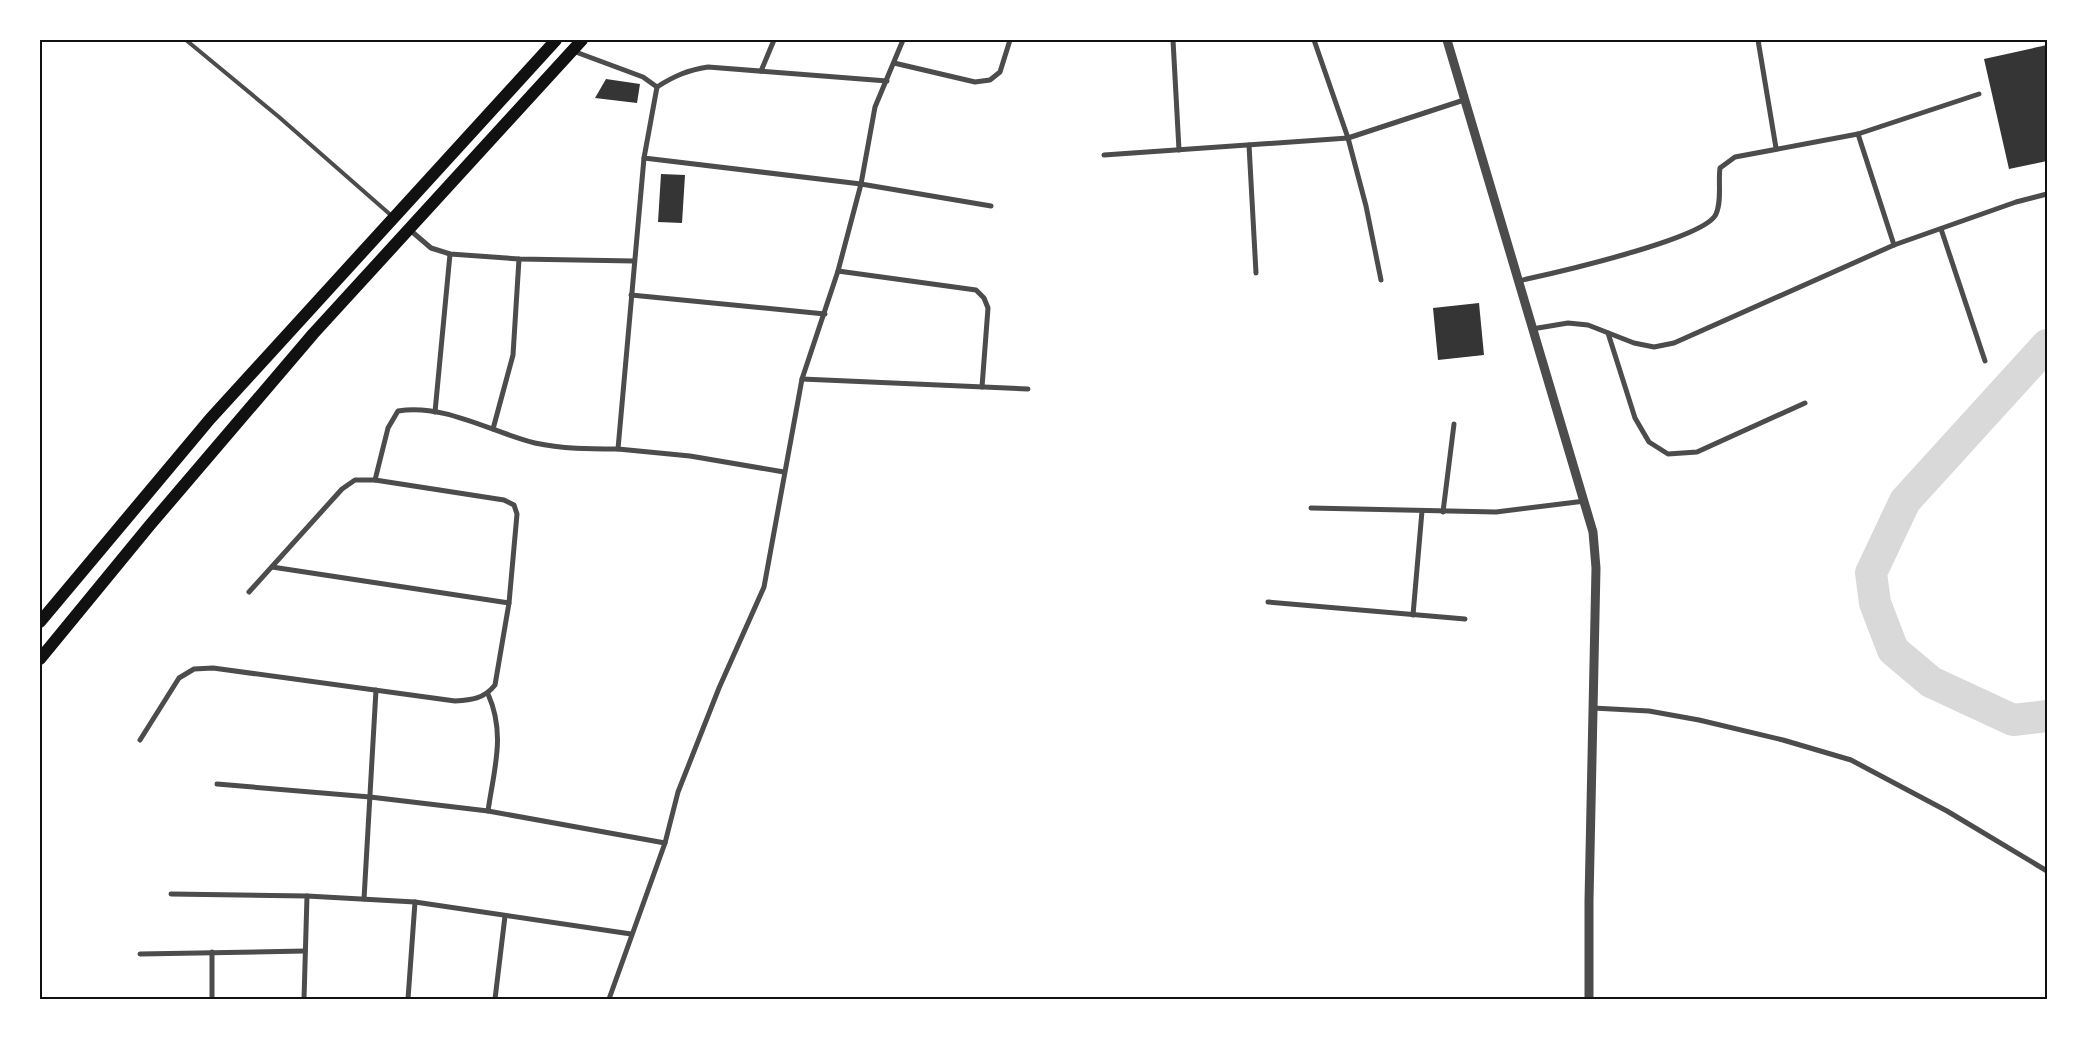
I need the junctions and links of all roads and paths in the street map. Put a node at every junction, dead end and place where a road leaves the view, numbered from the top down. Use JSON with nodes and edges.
{"nodes":[{"id":1,"x":186,"y":40,"type":"edge"},
{"id":2,"x":556,"y":40,"type":"edge"},
{"id":3,"x":582,"y":40,"type":"edge"},
{"id":4,"x":774,"y":40,"type":"edge"},
{"id":5,"x":903,"y":40,"type":"edge"},
{"id":6,"x":1010,"y":40,"type":"edge"},
{"id":7,"x":1173,"y":40,"type":"edge"},
{"id":8,"x":1314,"y":40,"type":"edge"},
{"id":9,"x":1447,"y":40,"type":"edge"},
{"id":10,"x":1758,"y":40,"type":"edge"},
{"id":11,"x":572,"y":50,"type":"junction"},
{"id":12,"x":894,"y":64,"type":"junction"},
{"id":13,"x":761,"y":71,"type":"junction"},
{"id":14,"x":887,"y":81,"type":"junction"},
{"id":15,"x":657,"y":87,"type":"junction"},
{"id":16,"x":1979,"y":94,"type":"dead end"},
{"id":17,"x":1464,"y":100,"type":"junction"},
{"id":18,"x":1858,"y":134,"type":"junction"},
{"id":19,"x":1348,"y":138,"type":"junction"},
{"id":20,"x":1249,"y":145,"type":"junction"},
{"id":21,"x":1776,"y":148,"type":"junction"},
{"id":22,"x":1179,"y":150,"type":"junction"},
{"id":23,"x":1104,"y":155,"type":"dead end"},
{"id":24,"x":644,"y":158,"type":"junction"},
{"id":25,"x":861,"y":184,"type":"junction"},
{"id":26,"x":2047,"y":194,"type":"edge"},
{"id":27,"x":991,"y":206,"type":"dead end"},
{"id":28,"x":393,"y":216,"type":"junction"},
{"id":29,"x":1942,"y":228,"type":"junction"},
{"id":30,"x":409,"y":230,"type":"junction"},
{"id":31,"x":1894,"y":245,"type":"junction"},
{"id":32,"x":450,"y":254,"type":"junction"},
{"id":33,"x":519,"y":259,"type":"junction"},
{"id":34,"x":634,"y":261,"type":"junction"},
{"id":35,"x":838,"y":271,"type":"junction"},
{"id":36,"x":1256,"y":273,"type":"dead end"},
{"id":37,"x":1381,"y":280,"type":"dead end"},
{"id":38,"x":1518,"y":282,"type":"junction"},
{"id":39,"x":631,"y":295,"type":"junction"},
{"id":40,"x":825,"y":314,"type":"junction"},
{"id":41,"x":1532,"y":329,"type":"junction"},
{"id":42,"x":1608,"y":334,"type":"junction"},
{"id":43,"x":1985,"y":361,"type":"dead end"},
{"id":44,"x":802,"y":379,"type":"junction"},
{"id":45,"x":982,"y":387,"type":"junction"},
{"id":46,"x":1028,"y":389,"type":"dead end"},
{"id":47,"x":1804,"y":403,"type":"dead end"},
{"id":48,"x":435,"y":412,"type":"junction"},
{"id":49,"x":1454,"y":424,"type":"dead end"},
{"id":50,"x":493,"y":429,"type":"junction"},
{"id":51,"x":618,"y":449,"type":"junction"},
{"id":52,"x":784,"y":472,"type":"junction"},
{"id":53,"x":375,"y":480,"type":"junction"},
{"id":54,"x":1585,"y":501,"type":"junction"},
{"id":55,"x":1311,"y":508,"type":"dead end"},
{"id":56,"x":1422,"y":511,"type":"junction"},
{"id":57,"x":1442,"y":512,"type":"junction"},
{"id":58,"x":272,"y":567,"type":"junction"},
{"id":59,"x":249,"y":592,"type":"dead end"},
{"id":60,"x":1268,"y":602,"type":"dead end"},
{"id":61,"x":508,"y":603,"type":"junction"},
{"id":62,"x":1413,"y":615,"type":"junction"},
{"id":63,"x":1465,"y":619,"type":"dead end"},
{"id":64,"x":40,"y":622,"type":"edge"},
{"id":65,"x":40,"y":659,"type":"edge"},
{"id":66,"x":376,"y":690,"type":"junction"},
{"id":67,"x":488,"y":694,"type":"junction"},
{"id":68,"x":1594,"y":708,"type":"junction"},
{"id":69,"x":140,"y":740,"type":"dead end"},
{"id":70,"x":217,"y":784,"type":"dead end"},
{"id":71,"x":370,"y":797,"type":"junction"},
{"id":72,"x":488,"y":811,"type":"junction"},
{"id":73,"x":665,"y":843,"type":"junction"},
{"id":74,"x":2047,"y":870,"type":"edge"},
{"id":75,"x":171,"y":894,"type":"dead end"},
{"id":76,"x":307,"y":896,"type":"junction"},
{"id":77,"x":364,"y":899,"type":"junction"},
{"id":78,"x":415,"y":902,"type":"junction"},
{"id":79,"x":505,"y":916,"type":"junction"},
{"id":80,"x":631,"y":934,"type":"junction"},
{"id":81,"x":306,"y":951,"type":"junction"},
{"id":82,"x":212,"y":952,"type":"junction"},
{"id":83,"x":140,"y":954,"type":"dead end"},
{"id":84,"x":212,"y":999,"type":"edge"},
{"id":85,"x":304,"y":999,"type":"edge"},
{"id":86,"x":408,"y":999,"type":"edge"},
{"id":87,"x":495,"y":999,"type":"edge"},
{"id":88,"x":609,"y":999,"type":"edge"},
{"id":89,"x":1589,"y":999,"type":"edge"}],
"edges":[{"from":1,"to":28,"type":"lane"},
{"from":2,"to":28,"type":"highway"},
{"from":3,"to":11,"type":"highway"},
{"from":4,"to":13,"type":"street"},
{"from":5,"to":12,"type":"street"},
{"from":6,"to":12,"type":"street"},
{"from":7,"to":22,"type":"street"},
{"from":8,"to":19,"type":"street"},
{"from":9,"to":17,"type":"street"},
{"from":10,"to":21,"type":"street"},
{"from":11,"to":15,"type":"street"},
{"from":11,"to":30,"type":"highway"},
{"from":12,"to":14,"type":"street"},
{"from":13,"to":14,"type":"street"},
{"from":13,"to":15,"type":"street"},
{"from":14,"to":25,"type":"street"},
{"from":15,"to":24,"type":"street"},
{"from":16,"to":18,"type":"street"},
{"from":17,"to":19,"type":"street"},
{"from":17,"to":38,"type":"street"},
{"from":18,"to":21,"type":"street"},
{"from":18,"to":31,"type":"street"},
{"from":19,"to":20,"type":"street"},
{"from":19,"to":37,"type":"street"},
{"from":20,"to":22,"type":"street"},
{"from":20,"to":36,"type":"street"},
{"from":21,"to":38,"type":"street"},
{"from":22,"to":23,"type":"street"},
{"from":24,"to":25,"type":"street"},
{"from":24,"to":34,"type":"street"},
{"from":25,"to":27,"type":"street"},
{"from":25,"to":35,"type":"street"},
{"from":26,"to":29,"type":"street"},
{"from":28,"to":64,"type":"highway"},
{"from":29,"to":31,"type":"street"},
{"from":29,"to":43,"type":"street"},
{"from":30,"to":32,"type":"street"},
{"from":30,"to":65,"type":"highway"},
{"from":31,"to":42,"type":"street"},
{"from":32,"to":33,"type":"street"},
{"from":32,"to":48,"type":"street"},
{"from":33,"to":34,"type":"street"},
{"from":33,"to":50,"type":"street"},
{"from":34,"to":39,"type":"street"},
{"from":35,"to":40,"type":"street"},
{"from":35,"to":45,"type":"street"},
{"from":38,"to":41,"type":"street"},
{"from":39,"to":40,"type":"street"},
{"from":39,"to":51,"type":"street"},
{"from":40,"to":44,"type":"street"},
{"from":41,"to":42,"type":"street"},
{"from":41,"to":54,"type":"street"},
{"from":42,"to":47,"type":"street"},
{"from":44,"to":45,"type":"street"},
{"from":44,"to":52,"type":"street"},
{"from":45,"to":46,"type":"street"},
{"from":48,"to":50,"type":"street"},
{"from":48,"to":53,"type":"street"},
{"from":49,"to":57,"type":"street"},
{"from":50,"to":51,"type":"street"},
{"from":51,"to":52,"type":"street"},
{"from":52,"to":73,"type":"street"},
{"from":53,"to":58,"type":"street"},
{"from":53,"to":61,"type":"street"},
{"from":54,"to":57,"type":"street"},
{"from":54,"to":68,"type":"street"},
{"from":55,"to":56,"type":"street"},
{"from":56,"to":57,"type":"street"},
{"from":56,"to":62,"type":"street"},
{"from":58,"to":59,"type":"street"},
{"from":58,"to":61,"type":"street"},
{"from":60,"to":62,"type":"street"},
{"from":61,"to":67,"type":"street"},
{"from":62,"to":63,"type":"street"},
{"from":66,"to":67,"type":"street"},
{"from":66,"to":69,"type":"street"},
{"from":66,"to":71,"type":"street"},
{"from":67,"to":72,"type":"street"},
{"from":68,"to":74,"type":"street"},
{"from":68,"to":89,"type":"street"},
{"from":70,"to":71,"type":"street"},
{"from":71,"to":72,"type":"street"},
{"from":71,"to":77,"type":"street"},
{"from":72,"to":73,"type":"street"},
{"from":73,"to":80,"type":"street"},
{"from":75,"to":76,"type":"street"},
{"from":76,"to":77,"type":"street"},
{"from":76,"to":81,"type":"street"},
{"from":77,"to":78,"type":"street"},
{"from":78,"to":79,"type":"street"},
{"from":78,"to":86,"type":"street"},
{"from":79,"to":80,"type":"street"},
{"from":79,"to":87,"type":"street"},
{"from":80,"to":88,"type":"street"},
{"from":81,"to":82,"type":"street"},
{"from":81,"to":85,"type":"street"},
{"from":82,"to":83,"type":"street"},
{"from":82,"to":84,"type":"street"}]}
